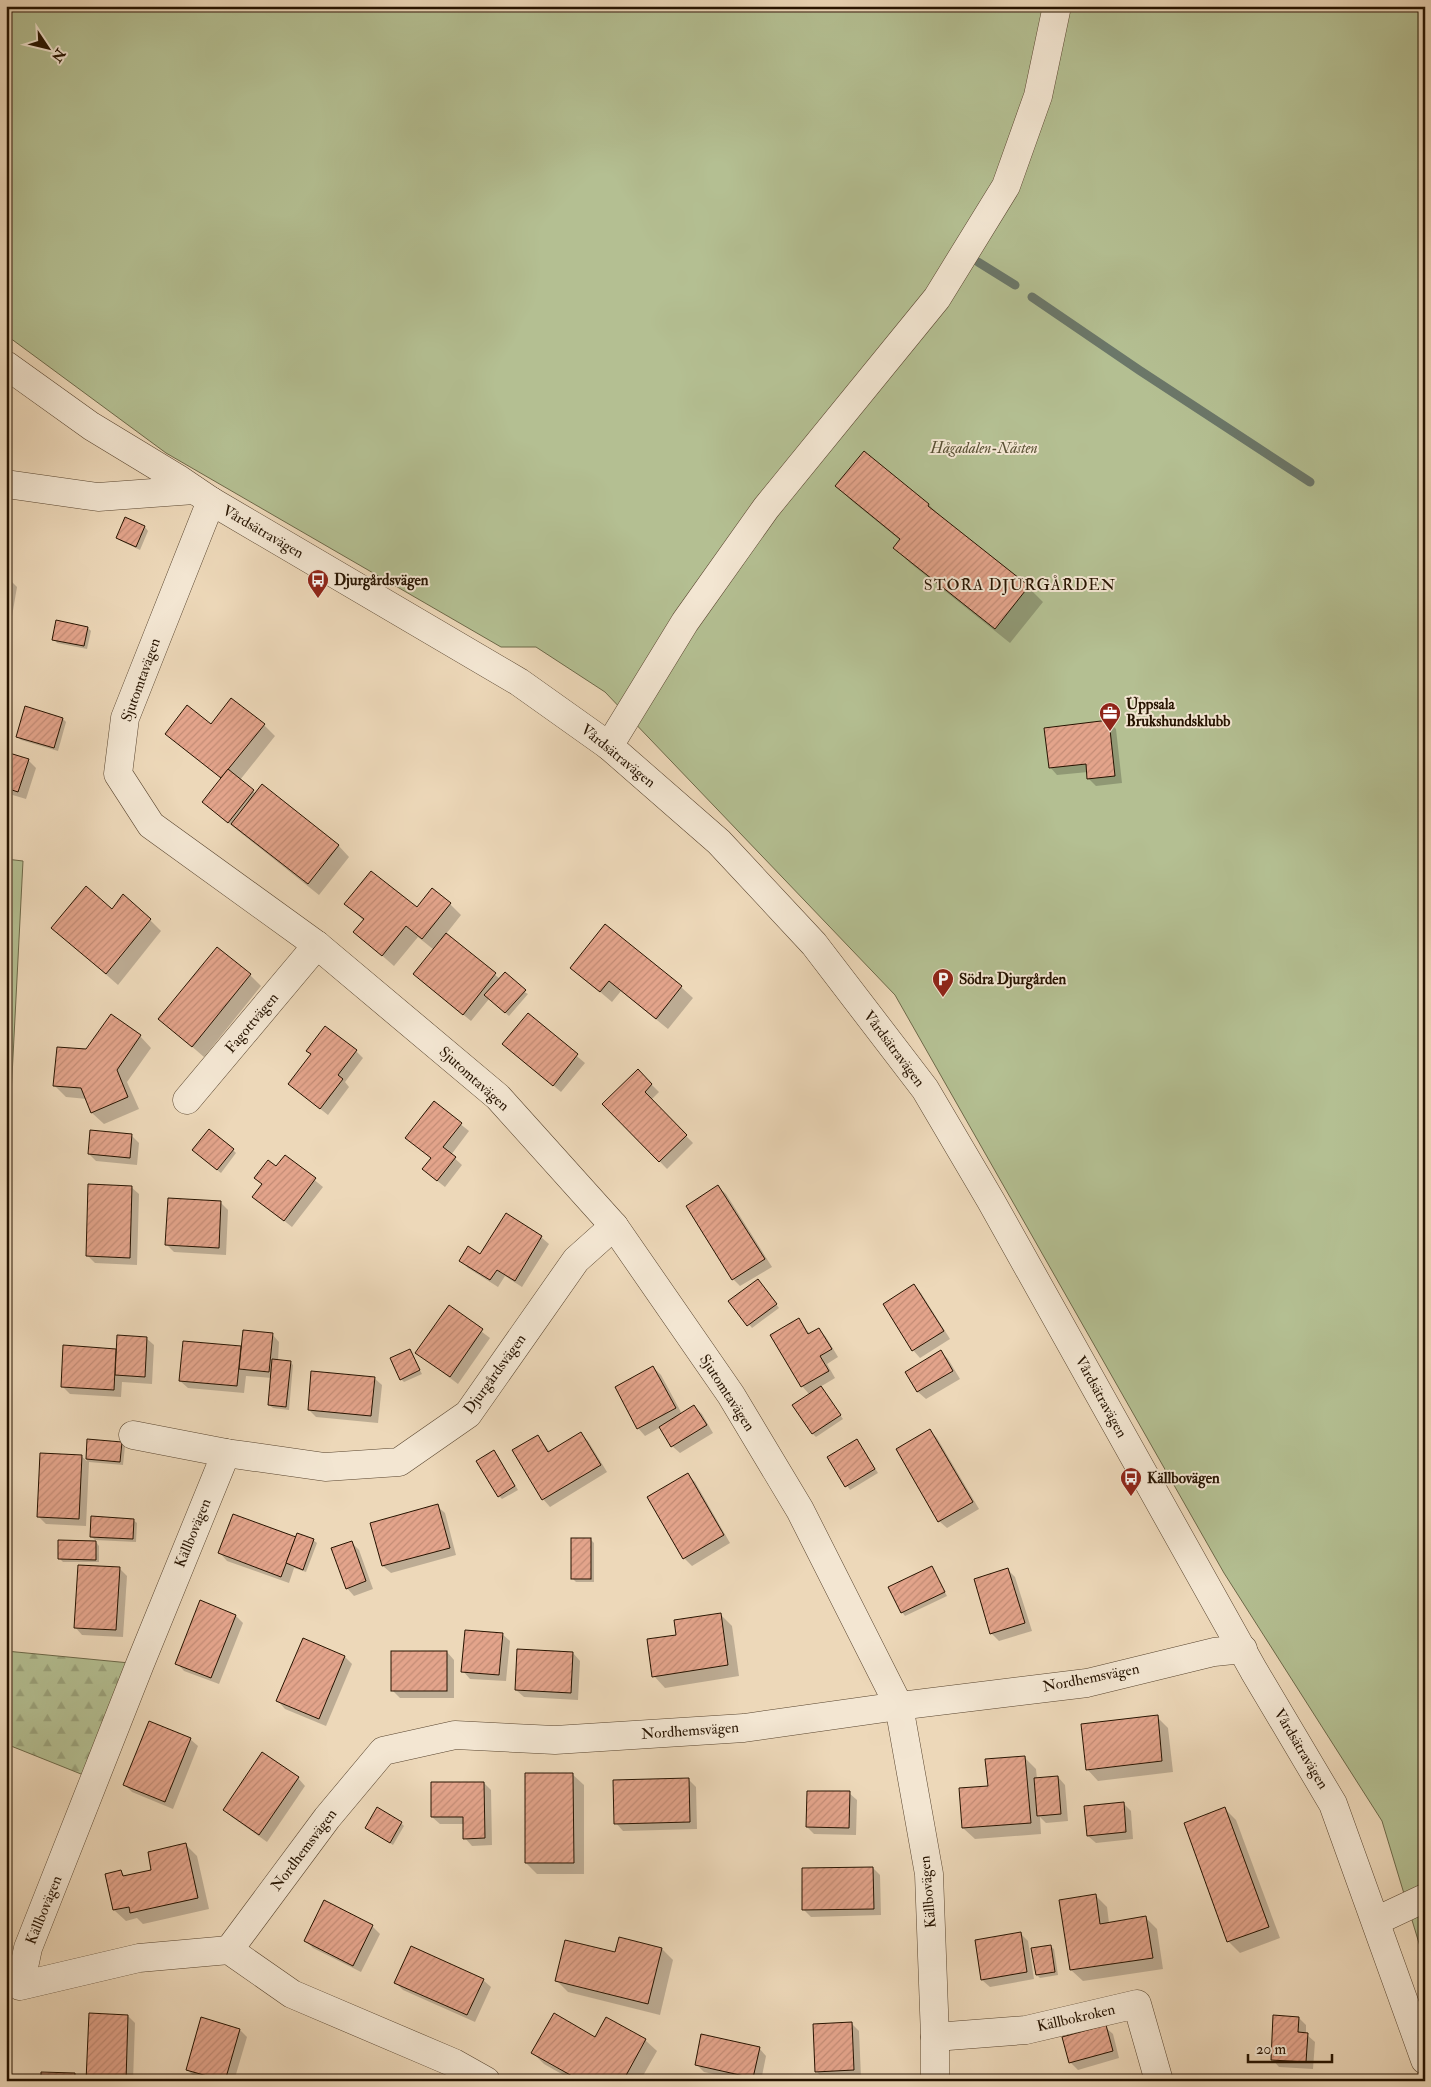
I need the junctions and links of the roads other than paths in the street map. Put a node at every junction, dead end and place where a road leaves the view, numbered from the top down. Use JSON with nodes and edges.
{"nodes":[{"id":1,"x":1057,"y":6,"type":"edge"},
{"id":2,"x":6,"y":365,"type":"edge"},
{"id":3,"x":6,"y":484,"type":"edge"},
{"id":4,"x":202,"y":496,"type":"junction"},
{"id":5,"x":609,"y":746,"type":"junction"},
{"id":6,"x":317,"y":945,"type":"junction"},
{"id":7,"x":187,"y":1100,"type":"dead end"},
{"id":8,"x":614,"y":1226,"type":"junction"},
{"id":9,"x":133,"y":1435,"type":"dead end"},
{"id":10,"x":226,"y":1453,"type":"junction"},
{"id":11,"x":1243,"y":1649,"type":"junction"},
{"id":12,"x":899,"y":1706,"type":"junction"},
{"id":13,"x":1425,"y":1898,"type":"edge"},
{"id":14,"x":1376,"y":1920,"type":"junction"},
{"id":15,"x":229,"y":1950,"type":"junction"},
{"id":16,"x":13,"y":1994,"type":"edge"},
{"id":17,"x":936,"y":2038,"type":"junction"},
{"id":18,"x":1423,"y":2060,"type":"edge"},
{"id":19,"x":486,"y":2081,"type":"edge"},
{"id":20,"x":935,"y":2081,"type":"edge"},
{"id":21,"x":1159,"y":2081,"type":"edge"}],
"edges":[{"from":1,"to":5,"type":"street"},
{"from":2,"to":4,"type":"street","name":"Vårdsätravägen"},
{"from":3,"to":4,"type":"street"},
{"from":4,"to":5,"type":"street","name":"Vårdsätravägen"},
{"from":4,"to":6,"type":"street","name":"Sjutomtavägen"},
{"from":5,"to":11,"type":"street","name":"Vårdsätravägen"},
{"from":6,"to":7,"type":"street","name":"Fagottvägen"},
{"from":6,"to":8,"type":"street","name":"Sjutomtavägen"},
{"from":8,"to":10,"type":"street","name":"Djurgårdsvägen"},
{"from":8,"to":12,"type":"street","name":"Sjutomtavägen"},
{"from":9,"to":10,"type":"street","name":"Djurgårdsvägen"},
{"from":10,"to":16,"type":"street","name":"Källbovägen"},
{"from":11,"to":12,"type":"street","name":"Nordhemsvägen"},
{"from":11,"to":14,"type":"street","name":"Vårdsätravägen"},
{"from":12,"to":15,"type":"street","name":"Nordhemsvägen"},
{"from":12,"to":17,"type":"street","name":"Källbovägen"},
{"from":13,"to":14,"type":"street"},
{"from":14,"to":18,"type":"street","name":"Vårdsätravägen"},
{"from":15,"to":16,"type":"street","name":"Källbovägen"},
{"from":15,"to":19,"type":"street"},
{"from":17,"to":20,"type":"street","name":"Källbovägen"},
{"from":17,"to":21,"type":"street","name":"Källbokroken"}]}
